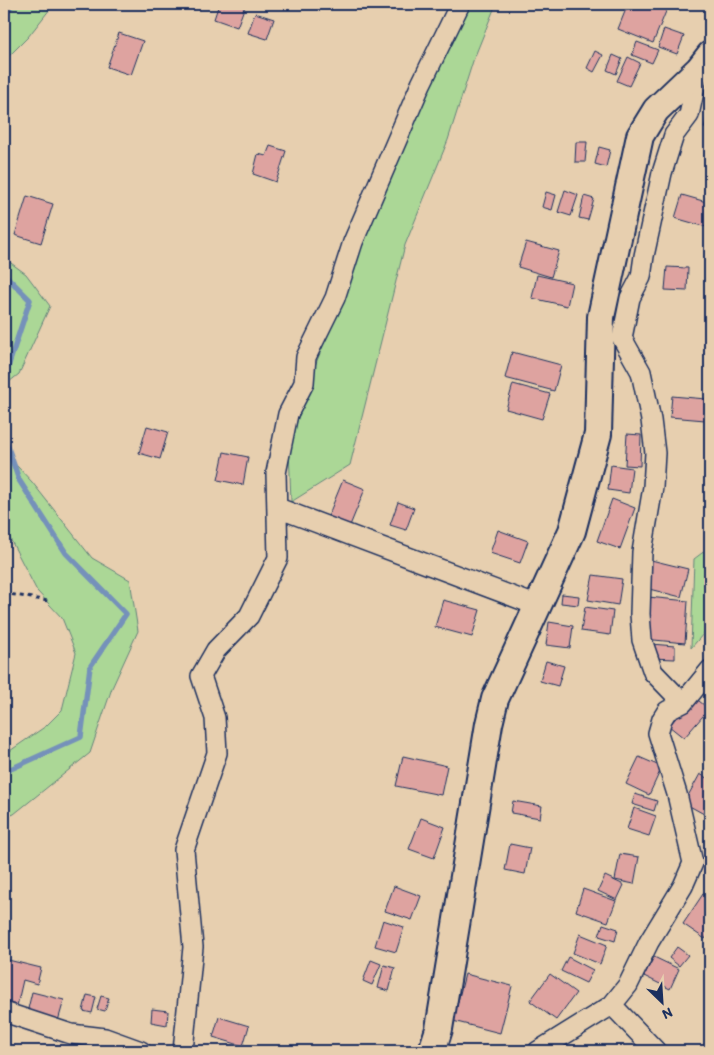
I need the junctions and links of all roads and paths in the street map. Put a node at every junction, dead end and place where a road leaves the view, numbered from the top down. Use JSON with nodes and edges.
{"nodes":[{"id":1,"x":460,"y":4,"type":"edge"},
{"id":2,"x":704,"y":62,"type":"edge"},
{"id":3,"x":278,"y":508,"type":"junction"},
{"id":4,"x":4,"y":593,"type":"edge"},
{"id":5,"x":48,"y":601,"type":"dead end"},
{"id":6,"x":538,"y":606,"type":"junction"},
{"id":7,"x":710,"y":670,"type":"edge"},
{"id":8,"x":683,"y":703,"type":"junction"},
{"id":9,"x":612,"y":1005,"type":"junction"},
{"id":10,"x":4,"y":1012,"type":"edge"},
{"id":11,"x":141,"y":1051,"type":"edge"},
{"id":12,"x":183,"y":1051,"type":"edge"},
{"id":13,"x":432,"y":1051,"type":"edge"},
{"id":14,"x":538,"y":1051,"type":"edge"},
{"id":15,"x":656,"y":1051,"type":"edge"}],
"edges":[{"from":1,"to":3,"type":"street"},
{"from":2,"to":6,"type":"street"},
{"from":2,"to":8,"type":"street"},
{"from":3,"to":6,"type":"street"},
{"from":3,"to":12,"type":"street"},
{"from":4,"to":5,"type":"path"},
{"from":6,"to":13,"type":"street"},
{"from":7,"to":8,"type":"street"},
{"from":8,"to":9,"type":"street"},
{"from":9,"to":14,"type":"street"},
{"from":9,"to":15,"type":"street"},
{"from":10,"to":11,"type":"street"}]}
